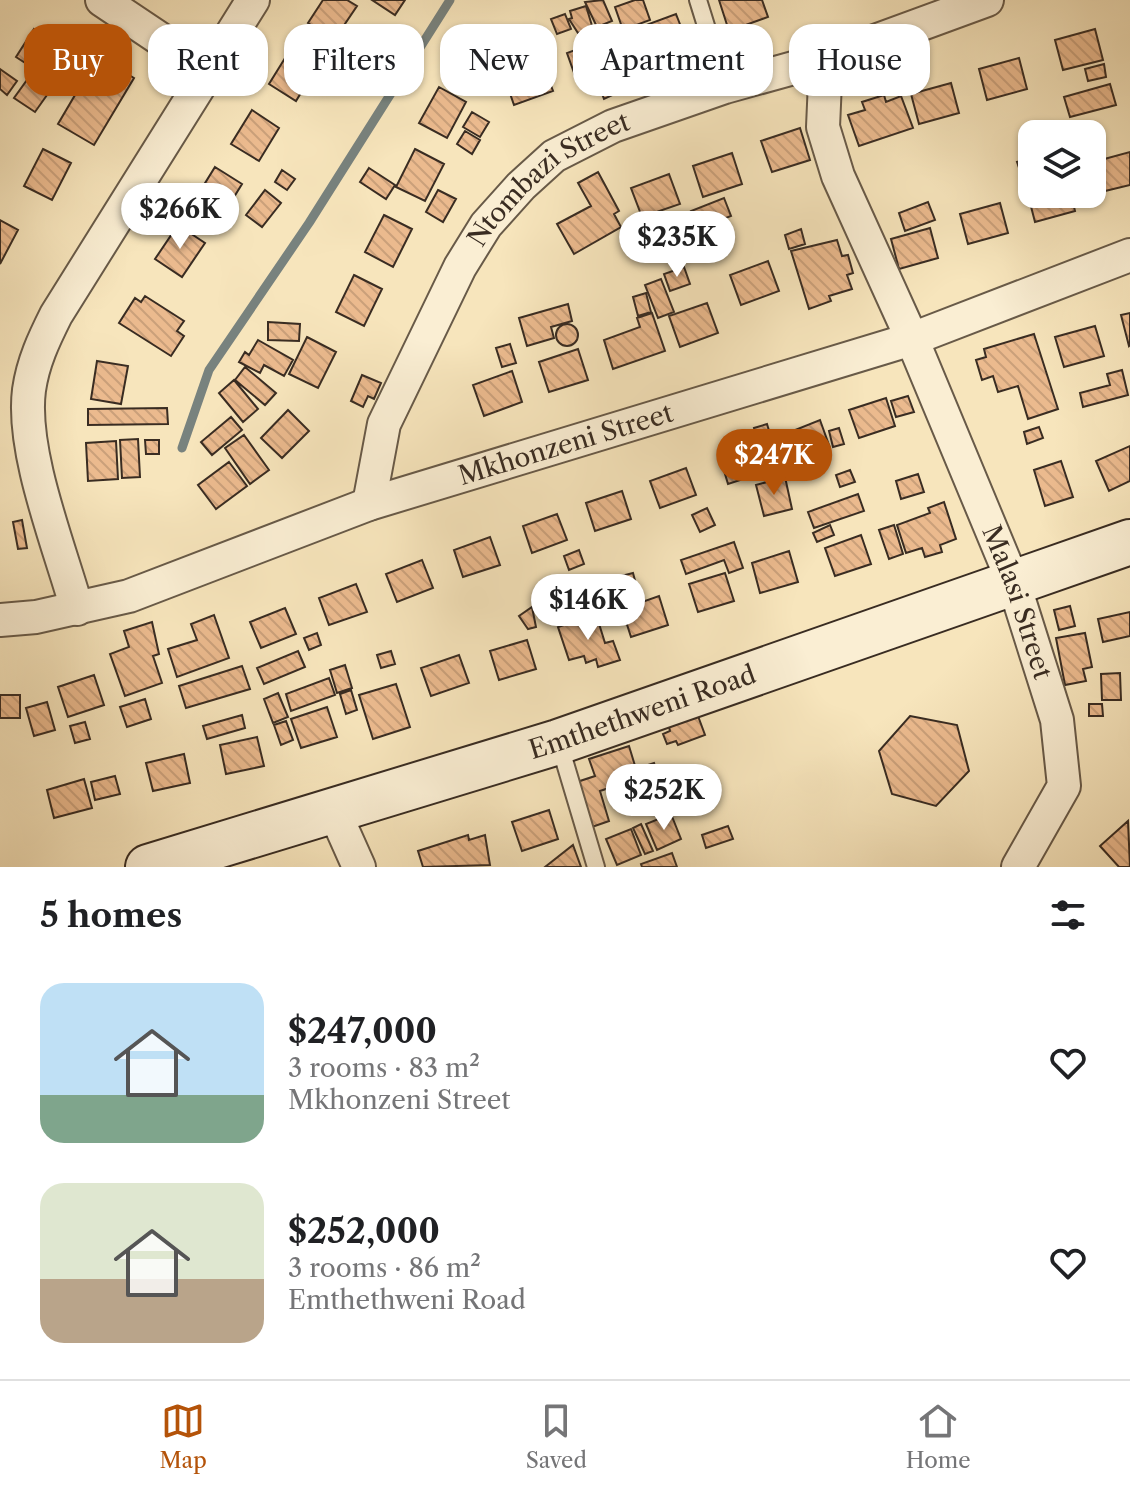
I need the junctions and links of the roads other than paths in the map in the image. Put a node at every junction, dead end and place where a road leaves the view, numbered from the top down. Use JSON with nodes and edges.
{"nodes":[{"id":1,"x":102,"y":0,"type":"edge"},
{"id":2,"x":253,"y":0,"type":"edge"},
{"id":3,"x":698,"y":0,"type":"edge"},
{"id":4,"x":987,"y":0,"type":"edge"},
{"id":5,"x":238,"y":24,"type":"edge"},
{"id":6,"x":705,"y":24,"type":"edge"},
{"id":7,"x":922,"y":24,"type":"edge"},
{"id":8,"x":148,"y":31,"type":"edge"},
{"id":9,"x":192,"y":96,"type":"edge"},
{"id":10,"x":700,"y":96,"type":"edge"},
{"id":11,"x":824,"y":96,"type":"edge"},
{"id":12,"x":1130,"y":255,"type":"edge"},
{"id":13,"x":912,"y":339,"type":"junction"},
{"id":14,"x":369,"y":504,"type":"junction"},
{"id":15,"x":1130,"y":542,"type":"edge"},
{"id":16,"x":1014,"y":584,"type":"junction"},
{"id":17,"x":77,"y":609,"type":"junction"},
{"id":18,"x":0,"y":620,"type":"edge"},
{"id":19,"x":558,"y":742,"type":"junction"},
{"id":20,"x":334,"y":811,"type":"junction"},
{"id":21,"x":148,"y":867,"type":"edge"},
{"id":22,"x":359,"y":867,"type":"edge"},
{"id":23,"x":596,"y":867,"type":"edge"},
{"id":24,"x":1018,"y":867,"type":"edge"}],
"edges":[{"from":1,"to":8,"type":"street"},
{"from":2,"to":5,"type":"street"},
{"from":3,"to":6,"type":"lane"},
{"from":4,"to":7,"type":"street","name":"Ntombazi Street"},
{"from":9,"to":17,"type":"street"},
{"from":10,"to":14,"type":"street","name":"Ntombazi Street"},
{"from":11,"to":13,"type":"street","name":"Malasi Street"},
{"from":12,"to":13,"type":"street","name":"Mkhonzeni Street"},
{"from":13,"to":14,"type":"street","name":"Mkhonzeni Street"},
{"from":13,"to":16,"type":"street","name":"Malasi Street"},
{"from":14,"to":17,"type":"street","name":"Mkhonzeni Street"},
{"from":15,"to":16,"type":"street","name":"Emthethweni Road"},
{"from":16,"to":19,"type":"street","name":"Emthethweni Road"},
{"from":16,"to":24,"type":"street","name":"Malasi Street"},
{"from":17,"to":18,"type":"street","name":"Mkhonzeni Street"},
{"from":19,"to":20,"type":"street","name":"Emthethweni Road"},
{"from":19,"to":23,"type":"lane"},
{"from":20,"to":21,"type":"street","name":"Emthethweni Road"},
{"from":20,"to":22,"type":"street"}]}
